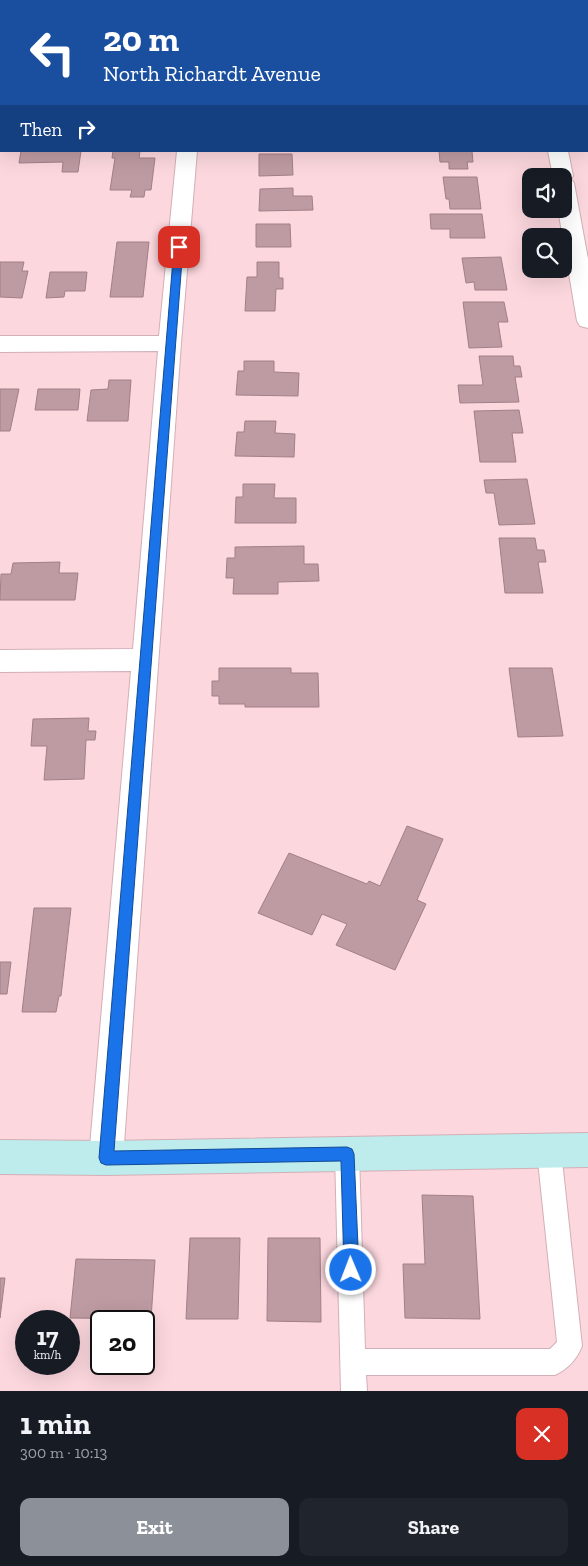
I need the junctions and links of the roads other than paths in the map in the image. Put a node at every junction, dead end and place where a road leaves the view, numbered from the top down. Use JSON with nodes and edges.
{"nodes":[{"id":1,"x":187,"y":152,"type":"edge"},
{"id":2,"x":558,"y":152,"type":"edge"},
{"id":3,"x":561,"y":168,"type":"edge"},
{"id":4,"x":572,"y":211,"type":"edge"},
{"id":5,"x":581,"y":242,"type":"edge"},
{"id":6,"x":588,"y":321,"type":"edge"},
{"id":7,"x":170,"y":343,"type":"junction"},
{"id":8,"x":0,"y":344,"type":"edge"},
{"id":9,"x":146,"y":660,"type":"junction"},
{"id":10,"x":0,"y":661,"type":"edge"},
{"id":11,"x":588,"y":1150,"type":"edge"},
{"id":12,"x":549,"y":1151,"type":"junction"},
{"id":13,"x":347,"y":1154,"type":"junction"},
{"id":14,"x":0,"y":1157,"type":"edge"},
{"id":15,"x":106,"y":1158,"type":"junction"},
{"id":16,"x":353,"y":1362,"type":"junction"},
{"id":17,"x":354,"y":1391,"type":"edge"}],
"edges":[{"from":1,"to":7,"type":"street"},
{"from":2,"to":3,"type":"street"},
{"from":4,"to":5,"type":"street"},
{"from":5,"to":6,"type":"street"},
{"from":7,"to":8,"type":"street"},
{"from":7,"to":9,"type":"street"},
{"from":9,"to":10,"type":"street"},
{"from":9,"to":15,"type":"street"},
{"from":11,"to":12,"type":"street"},
{"from":12,"to":13,"type":"street"},
{"from":12,"to":16,"type":"lane"},
{"from":13,"to":15,"type":"street"},
{"from":13,"to":16,"type":"lane"},
{"from":14,"to":15,"type":"street"},
{"from":16,"to":17,"type":"lane"}]}
